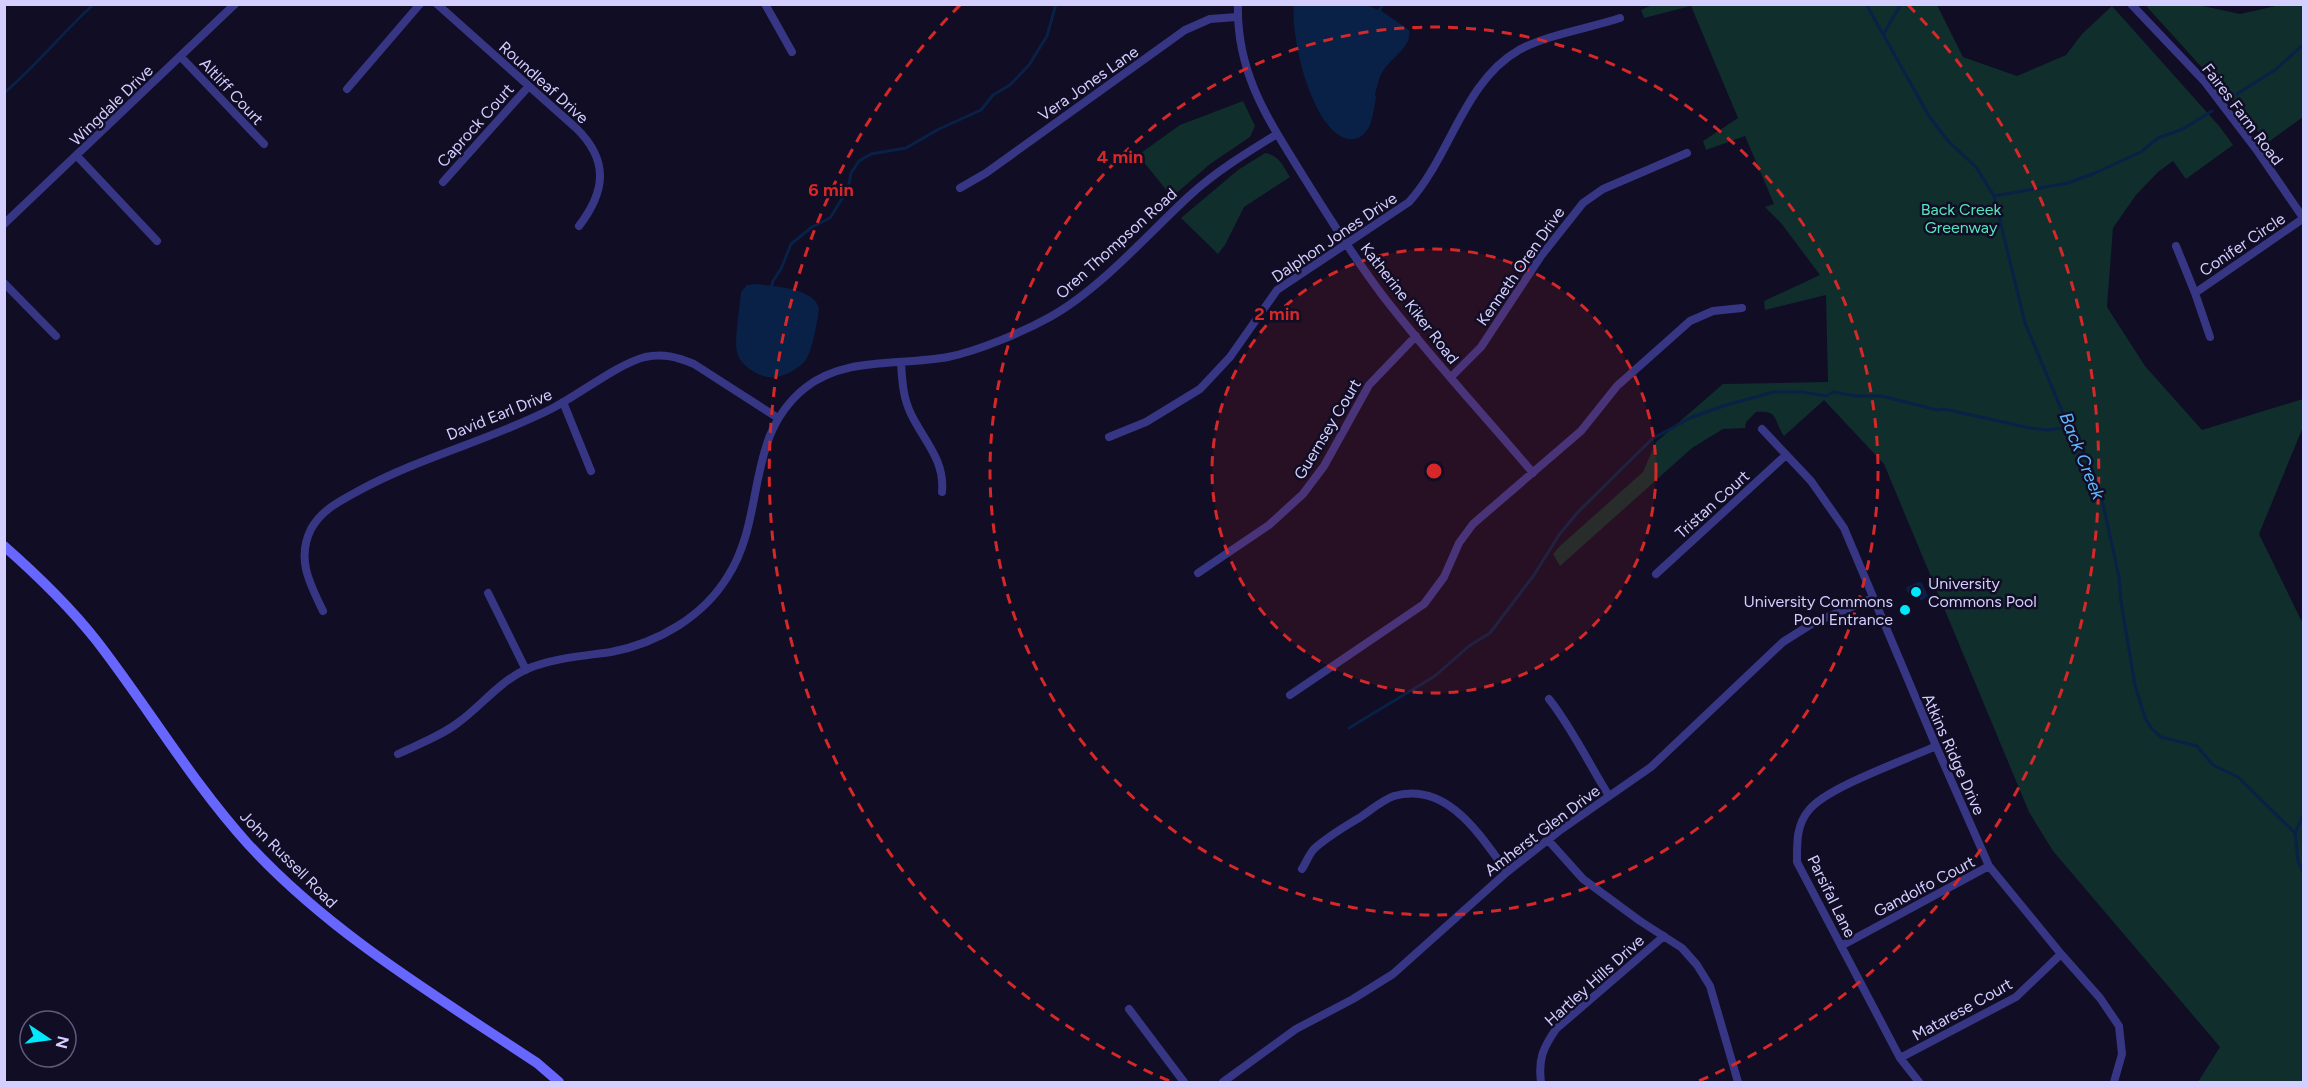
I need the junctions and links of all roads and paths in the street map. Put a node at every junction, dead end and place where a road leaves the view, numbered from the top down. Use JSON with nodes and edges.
{"nodes":[{"id":1,"x":235,"y":4,"type":"edge"},
{"id":2,"x":420,"y":4,"type":"edge"},
{"id":3,"x":437,"y":4,"type":"edge"},
{"id":4,"x":765,"y":4,"type":"edge"},
{"id":5,"x":1238,"y":4,"type":"edge"},
{"id":6,"x":2131,"y":4,"type":"edge"},
{"id":7,"x":1237,"y":17,"type":"junction"},
{"id":8,"x":1620,"y":18,"type":"dead end"},
{"id":9,"x":792,"y":52,"type":"dead end"},
{"id":10,"x":181,"y":57,"type":"junction"},
{"id":11,"x":528,"y":87,"type":"junction"},
{"id":12,"x":346,"y":89,"type":"dead end"},
{"id":13,"x":1277,"y":134,"type":"junction"},
{"id":14,"x":264,"y":144,"type":"dead end"},
{"id":15,"x":1687,"y":153,"type":"dead end"},
{"id":16,"x":77,"y":156,"type":"junction"},
{"id":17,"x":443,"y":182,"type":"dead end"},
{"id":18,"x":960,"y":189,"type":"dead end"},
{"id":19,"x":2303,"y":219,"type":"edge"},
{"id":20,"x":4,"y":224,"type":"edge"},
{"id":21,"x":579,"y":226,"type":"dead end"},
{"id":22,"x":157,"y":241,"type":"dead end"},
{"id":23,"x":1346,"y":243,"type":"junction"},
{"id":24,"x":2176,"y":246,"type":"dead end"},
{"id":25,"x":4,"y":283,"type":"edge"},
{"id":26,"x":2195,"y":292,"type":"junction"},
{"id":27,"x":1742,"y":308,"type":"dead end"},
{"id":28,"x":56,"y":336,"type":"dead end"},
{"id":29,"x":1416,"y":336,"type":"junction"},
{"id":30,"x":2210,"y":337,"type":"dead end"},
{"id":31,"x":901,"y":362,"type":"junction"},
{"id":32,"x":1451,"y":377,"type":"junction"},
{"id":33,"x":563,"y":402,"type":"junction"},
{"id":34,"x":778,"y":418,"type":"junction"},
{"id":35,"x":1762,"y":429,"type":"dead end"},
{"id":36,"x":1109,"y":437,"type":"dead end"},
{"id":37,"x":1786,"y":455,"type":"junction"},
{"id":38,"x":591,"y":471,"type":"dead end"},
{"id":39,"x":1533,"y":473,"type":"junction"},
{"id":40,"x":942,"y":492,"type":"dead end"},
{"id":41,"x":4,"y":546,"type":"edge"},
{"id":42,"x":1198,"y":573,"type":"dead end"},
{"id":43,"x":1656,"y":574,"type":"dead end"},
{"id":44,"x":488,"y":593,"type":"dead end"},
{"id":45,"x":1873,"y":598,"type":"junction"},
{"id":46,"x":323,"y":611,"type":"dead end"},
{"id":47,"x":526,"y":670,"type":"junction"},
{"id":48,"x":1290,"y":695,"type":"dead end"},
{"id":49,"x":1549,"y":699,"type":"dead end"},
{"id":50,"x":1936,"y":746,"type":"junction"},
{"id":51,"x":398,"y":754,"type":"dead end"},
{"id":52,"x":1609,"y":796,"type":"junction"},
{"id":53,"x":1548,"y":840,"type":"junction"},
{"id":54,"x":1989,"y":866,"type":"junction"},
{"id":55,"x":1302,"y":869,"type":"dead end"},
{"id":56,"x":1507,"y":872,"type":"junction"},
{"id":57,"x":1665,"y":936,"type":"junction"},
{"id":58,"x":1841,"y":946,"type":"junction"},
{"id":59,"x":2061,"y":954,"type":"junction"},
{"id":60,"x":1129,"y":1009,"type":"dead end"},
{"id":61,"x":1900,"y":1058,"type":"junction"},
{"id":62,"x":559,"y":1083,"type":"edge"},
{"id":63,"x":1184,"y":1083,"type":"edge"},
{"id":64,"x":1223,"y":1083,"type":"edge"},
{"id":65,"x":1541,"y":1083,"type":"edge"},
{"id":66,"x":1738,"y":1083,"type":"edge"},
{"id":67,"x":1920,"y":1083,"type":"edge"},
{"id":68,"x":2114,"y":1083,"type":"edge"}],
"edges":[{"from":1,"to":10,"type":"street","name":"Wingdale Drive"},
{"from":2,"to":12,"type":"street"},
{"from":3,"to":11,"type":"street","name":"Roundleaf Drive"},
{"from":4,"to":9,"type":"street"},
{"from":5,"to":7,"type":"street","name":"Katherine Kiker Road"},
{"from":6,"to":19,"type":"street","name":"Faires Farm Road"},
{"from":7,"to":13,"type":"street","name":"Katherine Kiker Road"},
{"from":7,"to":18,"type":"street","name":"Vera Jones Lane"},
{"from":8,"to":23,"type":"street","name":"Dalphon Jones Drive"},
{"from":10,"to":14,"type":"street","name":"Altliff Court"},
{"from":10,"to":16,"type":"street","name":"Wingdale Drive"},
{"from":11,"to":17,"type":"street","name":"Caprock Court"},
{"from":11,"to":21,"type":"street","name":"Roundleaf Drive"},
{"from":13,"to":23,"type":"street","name":"Katherine Kiker Road"},
{"from":13,"to":31,"type":"street","name":"Oren Thompson Road"},
{"from":15,"to":32,"type":"street","name":"Kenneth Oren Drive"},
{"from":16,"to":20,"type":"street","name":"Wingdale Drive"},
{"from":16,"to":22,"type":"street"},
{"from":19,"to":26,"type":"street","name":"Conifer Circle"},
{"from":23,"to":29,"type":"street","name":"Katherine Kiker Road"},
{"from":23,"to":36,"type":"street","name":"Dalphon Jones Drive"},
{"from":24,"to":26,"type":"street"},
{"from":25,"to":28,"type":"street"},
{"from":26,"to":30,"type":"street"},
{"from":27,"to":39,"type":"street"},
{"from":29,"to":32,"type":"street","name":"Katherine Kiker Road"},
{"from":29,"to":42,"type":"street","name":"Guernsey Court"},
{"from":31,"to":34,"type":"street","name":"Oren Thompson Road"},
{"from":31,"to":40,"type":"street"},
{"from":32,"to":39,"type":"street","name":"Katherine Kiker Road"},
{"from":33,"to":34,"type":"street","name":"David Earl Drive"},
{"from":33,"to":38,"type":"street"},
{"from":33,"to":46,"type":"street","name":"David Earl Drive"},
{"from":34,"to":47,"type":"street","name":"Oren Thompson Road"},
{"from":35,"to":37,"type":"street","name":"Atkins Ridge Drive"},
{"from":37,"to":43,"type":"street","name":"Tristan Court"},
{"from":37,"to":45,"type":"street","name":"Atkins Ridge Drive"},
{"from":39,"to":48,"type":"street"},
{"from":41,"to":62,"type":"street","name":"John Russell Road"},
{"from":44,"to":47,"type":"street"},
{"from":45,"to":50,"type":"street","name":"Atkins Ridge Drive"},
{"from":45,"to":52,"type":"street","name":"Amherst Glen Drive"},
{"from":47,"to":51,"type":"street","name":"Oren Thompson Road"},
{"from":49,"to":52,"type":"street"},
{"from":50,"to":54,"type":"street","name":"Atkins Ridge Drive"},
{"from":50,"to":58,"type":"street","name":"Parsifal Lane"},
{"from":52,"to":53,"type":"street","name":"Amherst Glen Drive"},
{"from":53,"to":56,"type":"street","name":"Amherst Glen Drive"},
{"from":53,"to":57,"type":"street"},
{"from":54,"to":58,"type":"street","name":"Gandolfo Court"},
{"from":54,"to":59,"type":"street","name":"Atkins Ridge Drive"},
{"from":55,"to":56,"type":"street"},
{"from":56,"to":64,"type":"street","name":"Amherst Glen Drive"},
{"from":57,"to":65,"type":"street","name":"Hartley Hills Drive"},
{"from":57,"to":66,"type":"street"},
{"from":58,"to":61,"type":"street","name":"Parsifal Lane"},
{"from":59,"to":61,"type":"street","name":"Matarese Court"},
{"from":59,"to":68,"type":"street","name":"Atkins Ridge Drive"},
{"from":60,"to":63,"type":"street"},
{"from":61,"to":67,"type":"street","name":"Parsifal Lane"}]}
